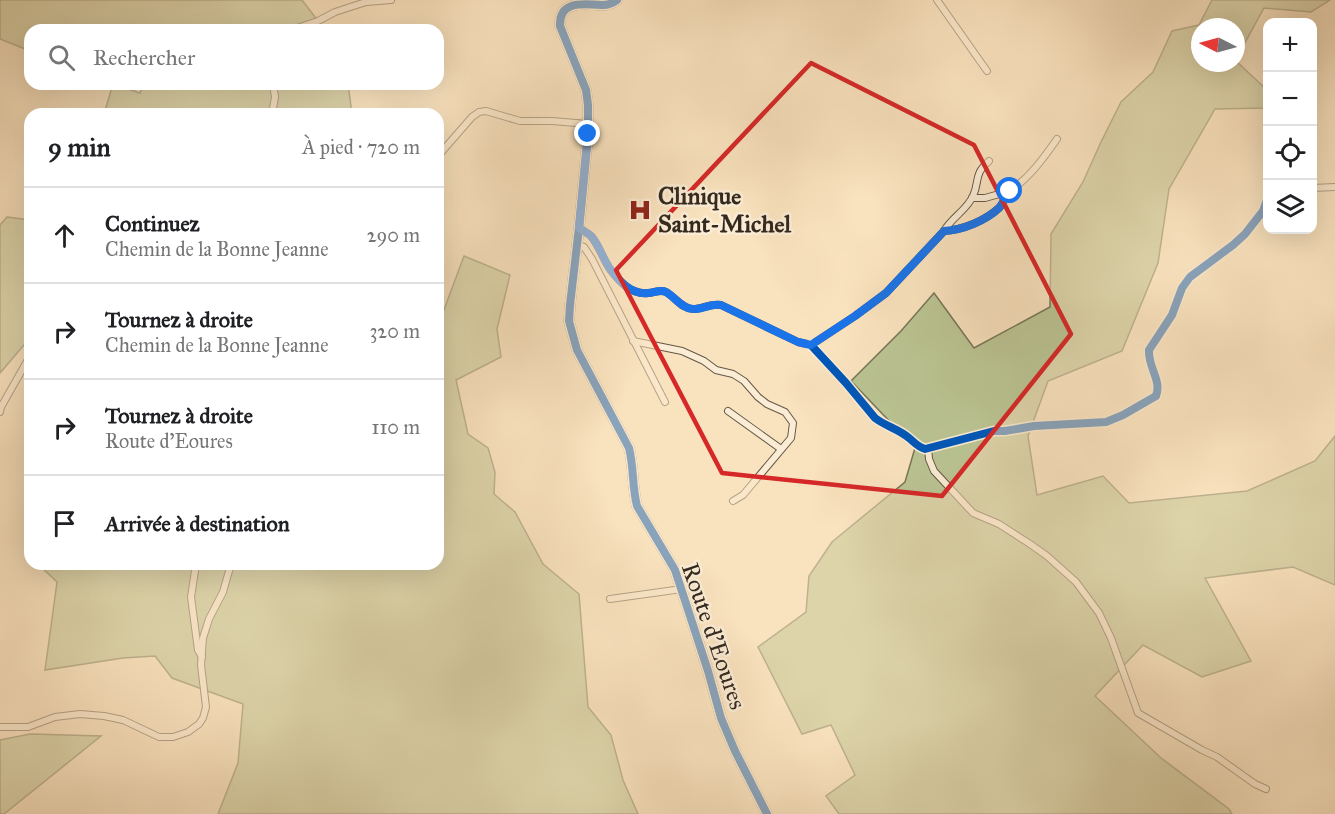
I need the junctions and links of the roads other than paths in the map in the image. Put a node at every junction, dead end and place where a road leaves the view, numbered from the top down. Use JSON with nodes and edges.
{"nodes":[{"id":1,"x":391,"y":0,"type":"edge"},
{"id":2,"x":617,"y":0,"type":"edge"},
{"id":3,"x":938,"y":0,"type":"edge"},
{"id":4,"x":309,"y":24,"type":"edge"},
{"id":5,"x":987,"y":71,"type":"dead end"},
{"id":6,"x":274,"y":90,"type":"edge"},
{"id":7,"x":273,"y":108,"type":"edge"},
{"id":8,"x":588,"y":124,"type":"junction"},
{"id":9,"x":1057,"y":140,"type":"dead end"},
{"id":10,"x":444,"y":149,"type":"edge"},
{"id":11,"x":989,"y":161,"type":"dead end"},
{"id":12,"x":1335,"y":187,"type":"edge"},
{"id":13,"x":1317,"y":188,"type":"edge"},
{"id":14,"x":1010,"y":191,"type":"junction"},
{"id":15,"x":972,"y":198,"type":"junction"},
{"id":16,"x":1263,"y":211,"type":"edge"},
{"id":17,"x":579,"y":228,"type":"junction"},
{"id":18,"x":944,"y":231,"type":"junction"},
{"id":19,"x":577,"y":244,"type":"junction"},
{"id":20,"x":576,"y":256,"type":"junction"},
{"id":21,"x":592,"y":258,"type":"junction"},
{"id":22,"x":633,"y":341,"type":"junction"},
{"id":23,"x":811,"y":345,"type":"junction"},
{"id":24,"x":24,"y":367,"type":"edge"},
{"id":25,"x":665,"y":402,"type":"dead end"},
{"id":26,"x":728,"y":411,"type":"dead end"},
{"id":27,"x":0,"y":412,"type":"edge"},
{"id":28,"x":928,"y":448,"type":"junction"},
{"id":29,"x":781,"y":449,"type":"junction"},
{"id":30,"x":733,"y":501,"type":"dead end"},
{"id":31,"x":195,"y":570,"type":"edge"},
{"id":32,"x":229,"y":570,"type":"edge"},
{"id":33,"x":682,"y":589,"type":"junction"},
{"id":34,"x":610,"y":600,"type":"dead end"},
{"id":35,"x":202,"y":657,"type":"junction"},
{"id":36,"x":0,"y":727,"type":"edge"},
{"id":37,"x":1266,"y":789,"type":"dead end"},
{"id":38,"x":767,"y":814,"type":"edge"}],
"edges":[{"from":1,"to":4,"type":"street"},
{"from":2,"to":8,"type":"street","name":"Route d'Eoures"},
{"from":3,"to":5,"type":"street"},
{"from":6,"to":7,"type":"street"},
{"from":8,"to":10,"type":"street"},
{"from":8,"to":17,"type":"street","name":"Route d'Eoures"},
{"from":9,"to":14,"type":"street"},
{"from":11,"to":15,"type":"street"},
{"from":12,"to":13,"type":"street"},
{"from":14,"to":15,"type":"street"},
{"from":14,"to":18,"type":"street"},
{"from":15,"to":18,"type":"street"},
{"from":16,"to":28,"type":"street"},
{"from":17,"to":19,"type":"street","name":"Route d'Eoures"},
{"from":17,"to":23,"type":"street"},
{"from":18,"to":23,"type":"street"},
{"from":19,"to":20,"type":"street","name":"Route d'Eoures"},
{"from":19,"to":21,"type":"street"},
{"from":20,"to":21,"type":"street"},
{"from":20,"to":33,"type":"street","name":"Route d'Eoures"},
{"from":21,"to":22,"type":"street"},
{"from":22,"to":25,"type":"street"},
{"from":22,"to":29,"type":"street"},
{"from":23,"to":28,"type":"street"},
{"from":24,"to":27,"type":"street"},
{"from":26,"to":29,"type":"street"},
{"from":28,"to":37,"type":"street"},
{"from":29,"to":30,"type":"street"},
{"from":31,"to":35,"type":"street"},
{"from":32,"to":35,"type":"street"},
{"from":33,"to":34,"type":"street"},
{"from":33,"to":38,"type":"street","name":"Route d'Eoures"},
{"from":35,"to":36,"type":"street"}]}
